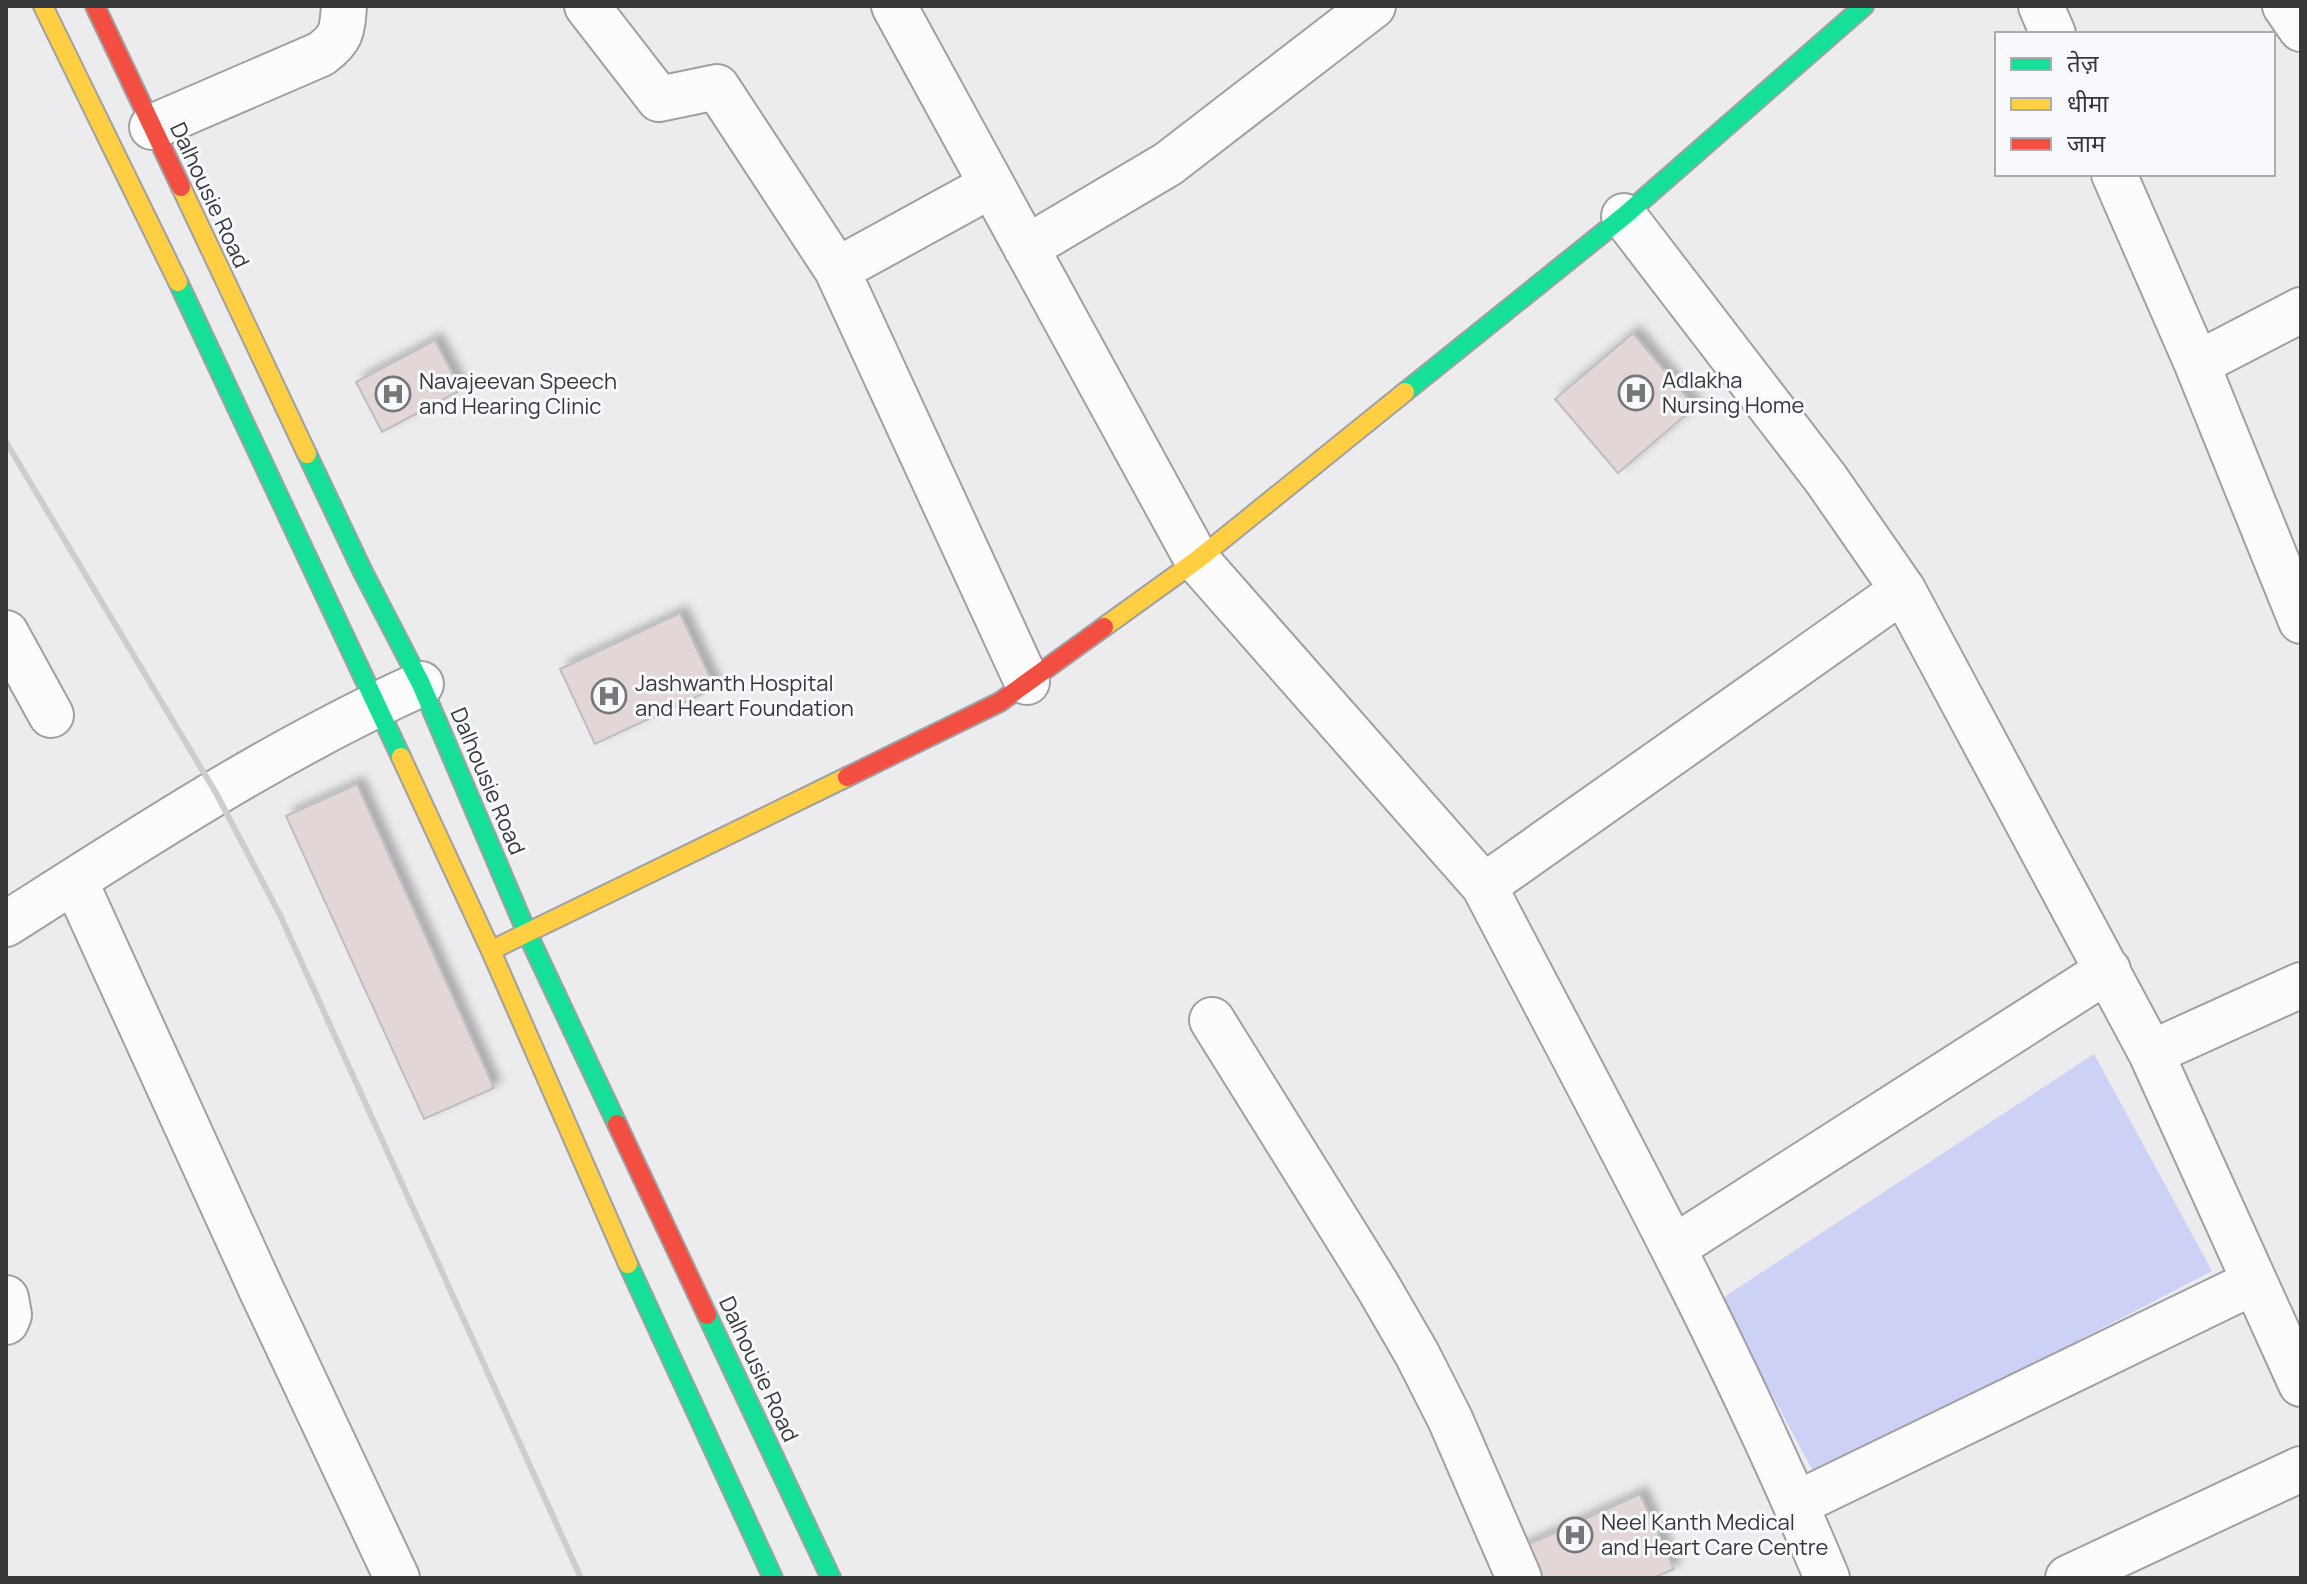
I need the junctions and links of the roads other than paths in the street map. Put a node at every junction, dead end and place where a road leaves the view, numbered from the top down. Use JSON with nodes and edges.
{"nodes":[{"id":1,"x":43,"y":6,"type":"edge"},
{"id":2,"x":95,"y":6,"type":"edge"},
{"id":3,"x":344,"y":6,"type":"edge"},
{"id":4,"x":587,"y":6,"type":"edge"},
{"id":5,"x":894,"y":6,"type":"edge"},
{"id":6,"x":1373,"y":6,"type":"edge"},
{"id":7,"x":1864,"y":6,"type":"edge"},
{"id":8,"x":2041,"y":6,"type":"edge"},
{"id":9,"x":2285,"y":6,"type":"edge"},
{"id":10,"x":2301,"y":29,"type":"edge"},
{"id":11,"x":2052,"y":32,"type":"edge"},
{"id":12,"x":152,"y":127,"type":"junction"},
{"id":13,"x":2115,"y":176,"type":"edge"},
{"id":14,"x":992,"y":185,"type":"junction"},
{"id":15,"x":1624,"y":216,"type":"junction"},
{"id":16,"x":1026,"y":248,"type":"junction"},
{"id":17,"x":837,"y":270,"type":"junction"},
{"id":18,"x":2301,"y":310,"type":"edge"},
{"id":19,"x":2197,"y":364,"type":"junction"},
{"id":20,"x":1197,"y":560,"type":"junction"},
{"id":21,"x":1903,"y":590,"type":"junction"},
{"id":22,"x":2301,"y":621,"type":"edge"},
{"id":23,"x":6,"y":633,"type":"edge"},
{"id":24,"x":1027,"y":682,"type":"junction"},
{"id":25,"x":421,"y":684,"type":"junction"},
{"id":26,"x":376,"y":704,"type":"junction"},
{"id":27,"x":51,"y":715,"type":"dead end"},
{"id":28,"x":75,"y":881,"type":"junction"},
{"id":29,"x":1484,"y":886,"type":"junction"},
{"id":30,"x":6,"y":924,"type":"edge"},
{"id":31,"x":527,"y":933,"type":"junction"},
{"id":32,"x":491,"y":951,"type":"junction"},
{"id":33,"x":2108,"y":970,"type":"junction"},
{"id":34,"x":2301,"y":985,"type":"edge"},
{"id":35,"x":1212,"y":1020,"type":"dead end"},
{"id":36,"x":2151,"y":1053,"type":"junction"},
{"id":37,"x":1673,"y":1248,"type":"junction"},
{"id":38,"x":2254,"y":1282,"type":"junction"},
{"id":39,"x":6,"y":1298,"type":"edge"},
{"id":40,"x":6,"y":1322,"type":"edge"},
{"id":41,"x":2301,"y":1384,"type":"edge"},
{"id":42,"x":2301,"y":1469,"type":"edge"},
{"id":43,"x":1796,"y":1504,"type":"junction"},
{"id":44,"x":397,"y":1578,"type":"edge"},
{"id":45,"x":773,"y":1578,"type":"edge"},
{"id":46,"x":831,"y":1578,"type":"edge"},
{"id":47,"x":1519,"y":1578,"type":"edge"},
{"id":48,"x":1827,"y":1578,"type":"edge"},
{"id":49,"x":2068,"y":1578,"type":"edge"}],
"edges":[{"from":1,"to":26,"type":"street"},
{"from":2,"to":12,"type":"street","name":"Dalhousie Road"},
{"from":3,"to":12,"type":"street"},
{"from":4,"to":17,"type":"street"},
{"from":5,"to":14,"type":"street"},
{"from":6,"to":16,"type":"street"},
{"from":7,"to":15,"type":"street"},
{"from":8,"to":11,"type":"street"},
{"from":9,"to":10,"type":"street"},
{"from":12,"to":25,"type":"street","name":"Dalhousie Road"},
{"from":13,"to":19,"type":"street"},
{"from":14,"to":16,"type":"street"},
{"from":14,"to":17,"type":"street"},
{"from":15,"to":20,"type":"street"},
{"from":15,"to":21,"type":"street"},
{"from":16,"to":20,"type":"street"},
{"from":17,"to":24,"type":"street"},
{"from":18,"to":19,"type":"street"},
{"from":19,"to":22,"type":"street"},
{"from":20,"to":24,"type":"street"},
{"from":20,"to":29,"type":"street"},
{"from":21,"to":29,"type":"street"},
{"from":21,"to":33,"type":"street"},
{"from":23,"to":27,"type":"street"},
{"from":24,"to":31,"type":"street"},
{"from":25,"to":26,"type":"street"},
{"from":25,"to":31,"type":"street","name":"Dalhousie Road"},
{"from":26,"to":28,"type":"street"},
{"from":26,"to":32,"type":"street"},
{"from":28,"to":30,"type":"street"},
{"from":28,"to":44,"type":"street"},
{"from":29,"to":37,"type":"street"},
{"from":31,"to":32,"type":"street"},
{"from":31,"to":46,"type":"street","name":"Dalhousie Road"},
{"from":32,"to":45,"type":"street"},
{"from":33,"to":36,"type":"street"},
{"from":33,"to":37,"type":"street"},
{"from":34,"to":36,"type":"street"},
{"from":35,"to":47,"type":"street"},
{"from":36,"to":38,"type":"street"},
{"from":37,"to":43,"type":"street"},
{"from":38,"to":41,"type":"street"},
{"from":38,"to":43,"type":"street"},
{"from":39,"to":40,"type":"street"},
{"from":42,"to":49,"type":"street"},
{"from":43,"to":48,"type":"street"}]}
